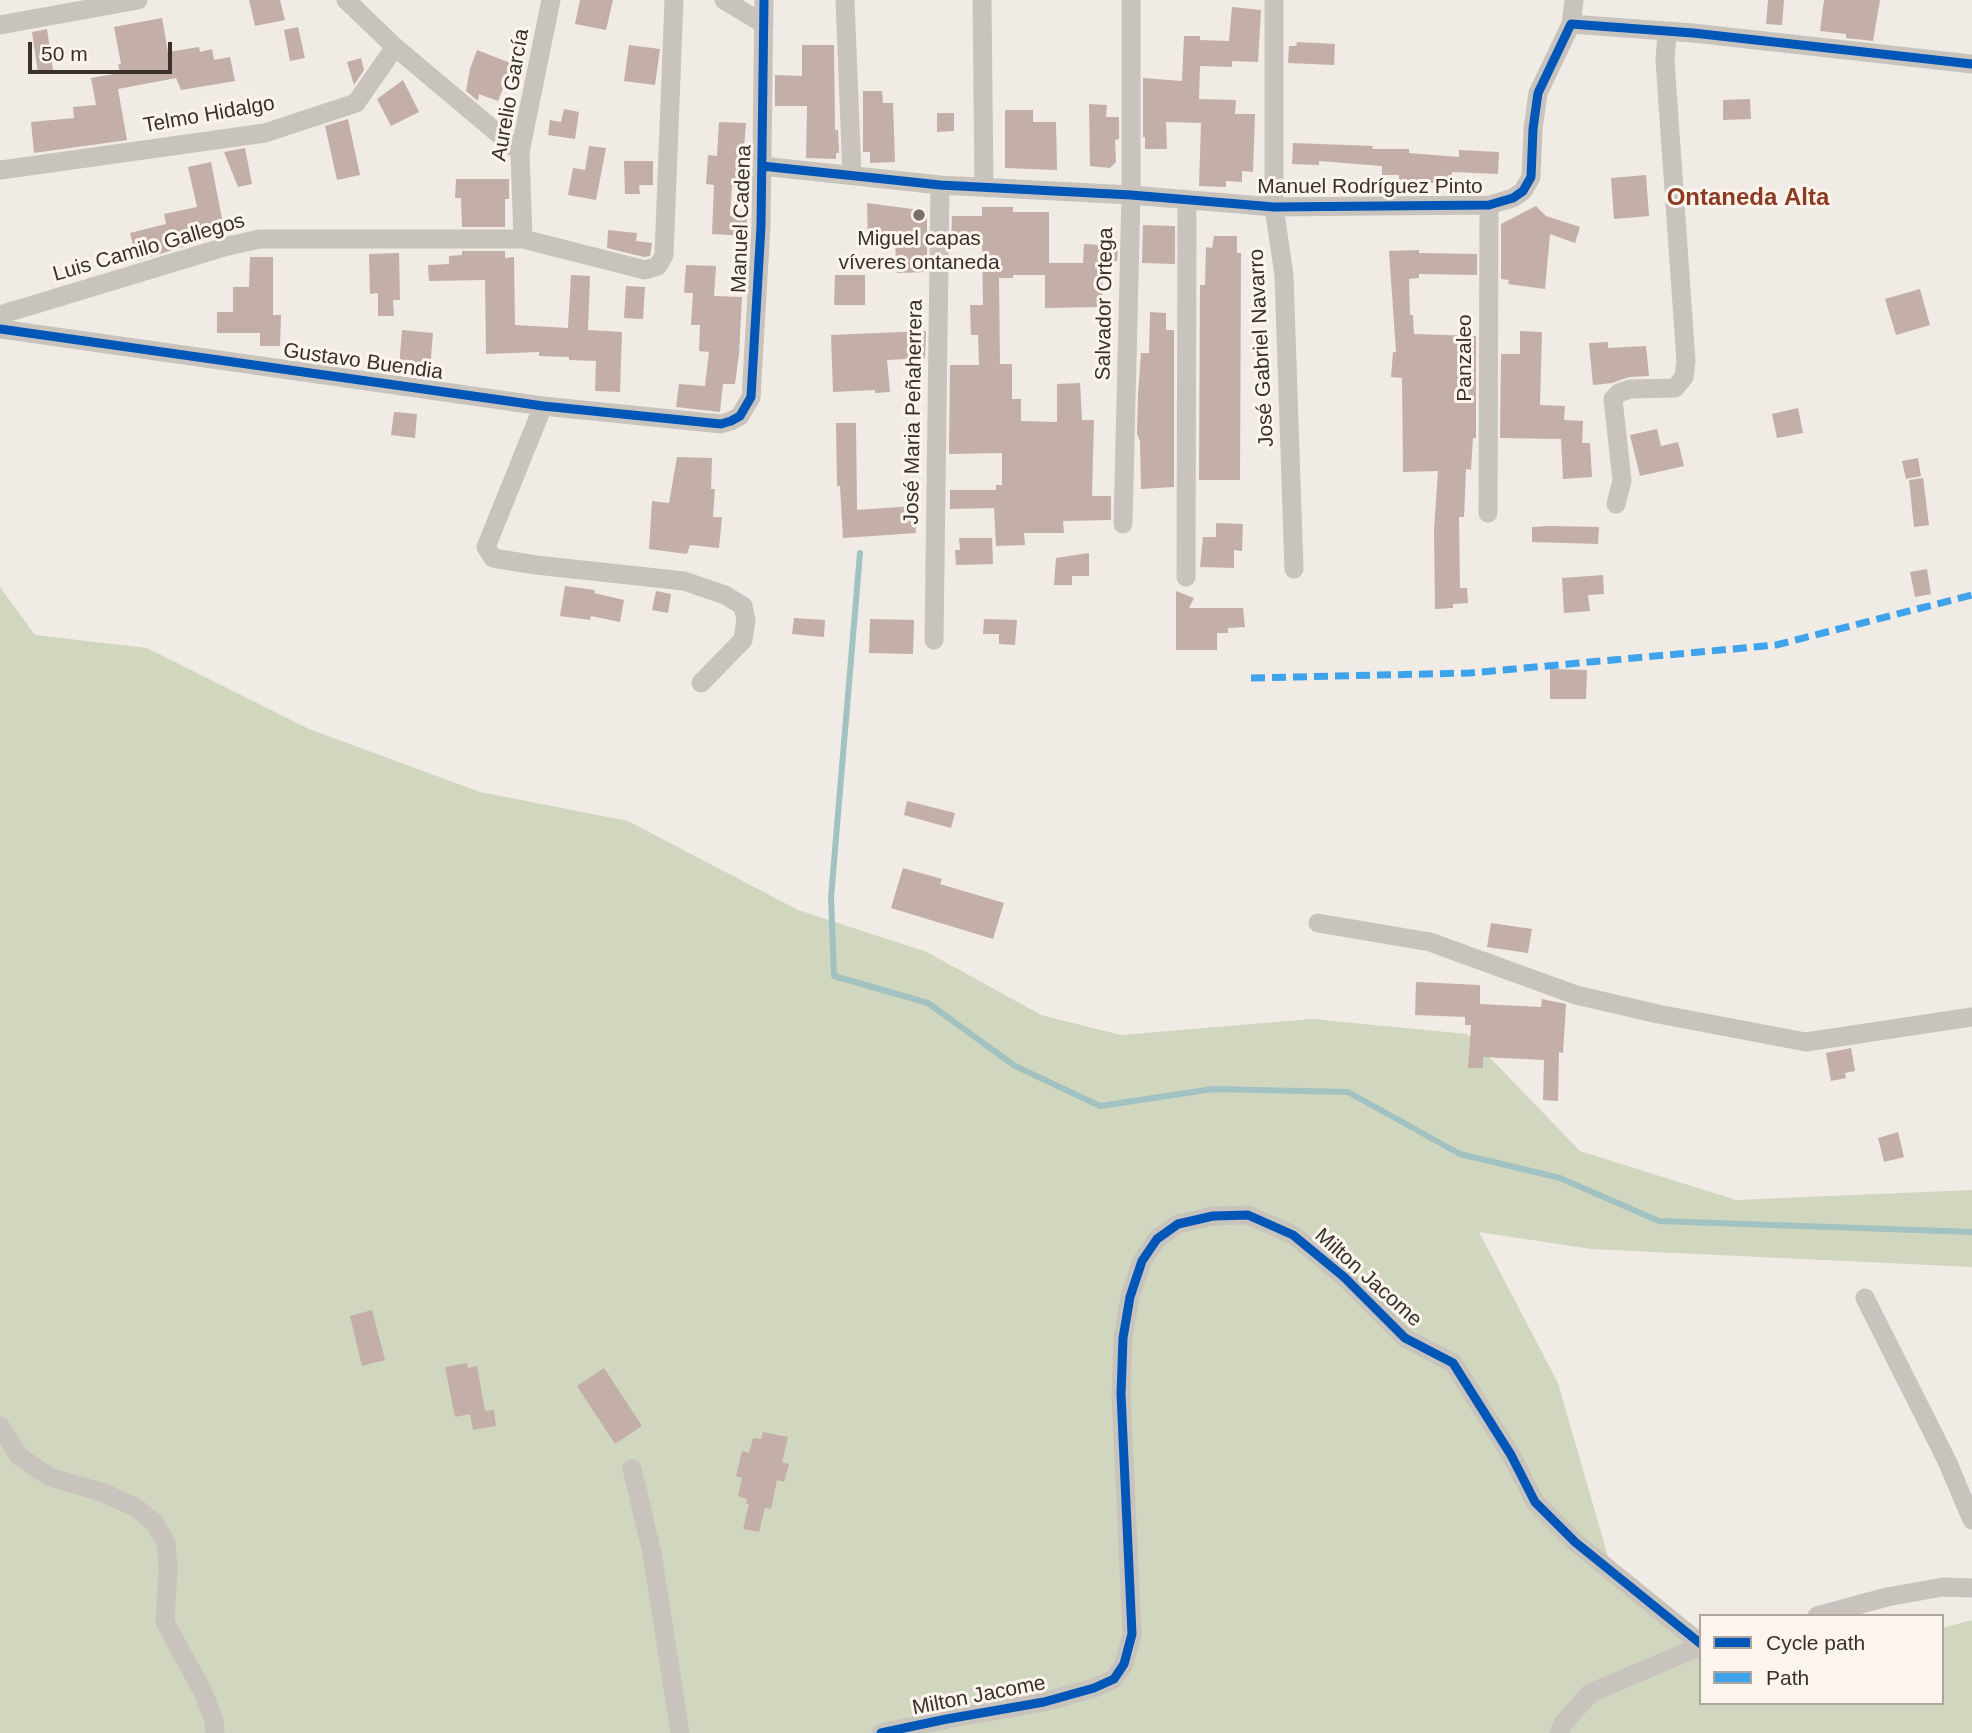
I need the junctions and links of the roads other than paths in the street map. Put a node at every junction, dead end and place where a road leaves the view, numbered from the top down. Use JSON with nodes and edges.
{"nodes":[{"id":1,"x":138,"y":0,"type":"edge"},
{"id":2,"x":346,"y":0,"type":"edge"},
{"id":3,"x":551,"y":0,"type":"edge"},
{"id":4,"x":674,"y":0,"type":"edge"},
{"id":5,"x":724,"y":0,"type":"edge"},
{"id":6,"x":764,"y":0,"type":"edge"},
{"id":7,"x":845,"y":0,"type":"edge"},
{"id":8,"x":982,"y":0,"type":"edge"},
{"id":9,"x":1131,"y":0,"type":"edge"},
{"id":10,"x":1274,"y":0,"type":"edge"},
{"id":11,"x":1574,"y":0,"type":"edge"},
{"id":12,"x":764,"y":24,"type":"junction"},
{"id":13,"x":1571,"y":24,"type":"junction"},
{"id":14,"x":0,"y":25,"type":"edge"},
{"id":15,"x":1667,"y":32,"type":"junction"},
{"id":16,"x":395,"y":47,"type":"junction"},
{"id":17,"x":1972,"y":64,"type":"edge"},
{"id":18,"x":520,"y":152,"type":"junction"},
{"id":19,"x":762,"y":166,"type":"junction"},
{"id":20,"x":0,"y":170,"type":"edge"},
{"id":21,"x":852,"y":175,"type":"junction"},
{"id":22,"x":940,"y":185,"type":"junction"},
{"id":23,"x":984,"y":187,"type":"junction"},
{"id":24,"x":1130,"y":195,"type":"junction"},
{"id":25,"x":1187,"y":201,"type":"junction"},
{"id":26,"x":1489,"y":205,"type":"junction"},
{"id":27,"x":1274,"y":207,"type":"junction"},
{"id":28,"x":523,"y":239,"type":"junction"},
{"id":29,"x":0,"y":315,"type":"edge"},
{"id":30,"x":0,"y":329,"type":"edge"},
{"id":31,"x":543,"y":406,"type":"junction"},
{"id":32,"x":721,"y":424,"type":"joint"},
{"id":33,"x":1616,"y":504,"type":"dead end"},
{"id":34,"x":1488,"y":513,"type":"dead end"},
{"id":35,"x":1123,"y":524,"type":"dead end"},
{"id":36,"x":1294,"y":569,"type":"dead end"},
{"id":37,"x":1186,"y":577,"type":"dead end"},
{"id":38,"x":934,"y":640,"type":"dead end"},
{"id":39,"x":701,"y":683,"type":"dead end"},
{"id":40,"x":1318,"y":923,"type":"dead end"},
{"id":41,"x":1972,"y":1017,"type":"edge"},
{"id":42,"x":1865,"y":1298,"type":"dead end"},
{"id":43,"x":0,"y":1426,"type":"edge"},
{"id":44,"x":632,"y":1469,"type":"dead end"},
{"id":45,"x":1972,"y":1520,"type":"edge"},
{"id":46,"x":1972,"y":1588,"type":"edge"},
{"id":47,"x":1824,"y":1614,"type":"edge"},
{"id":48,"x":1699,"y":1643,"type":"edge"},
{"id":49,"x":1699,"y":1646,"type":"edge"},
{"id":50,"x":215,"y":1733,"type":"edge"},
{"id":51,"x":680,"y":1733,"type":"edge"},
{"id":52,"x":881,"y":1733,"type":"edge"},
{"id":53,"x":1559,"y":1733,"type":"edge"}],
"edges":[{"from":1,"to":14,"type":"street"},
{"from":2,"to":16,"type":"street"},
{"from":3,"to":18,"type":"street","name":"Aurelio García"},
{"from":4,"to":28,"type":"street","name":"Luis Camilo Gallegos"},
{"from":5,"to":12,"type":"street"},
{"from":6,"to":12,"type":"street","name":"Manuel Cadena"},
{"from":7,"to":21,"type":"street"},
{"from":8,"to":23,"type":"street"},
{"from":9,"to":24,"type":"street","name":"Salvador Ortega"},
{"from":10,"to":27,"type":"street","name":"José Gabriel Navarro"},
{"from":11,"to":13,"type":"street","name":"Manuel Rodríguez Pinto"},
{"from":12,"to":19,"type":"street","name":"Manuel Cadena"},
{"from":13,"to":15,"type":"street"},
{"from":13,"to":26,"type":"street","name":"Manuel Rodríguez Pinto"},
{"from":15,"to":17,"type":"street"},
{"from":15,"to":33,"type":"street"},
{"from":16,"to":18,"type":"street"},
{"from":16,"to":20,"type":"street","name":"Telmo Hidalgo"},
{"from":18,"to":28,"type":"street","name":"Aurelio García"},
{"from":19,"to":21,"type":"street","name":"Manuel Rodríguez Pinto"},
{"from":19,"to":32,"type":"street","name":"Manuel Cadena"},
{"from":21,"to":22,"type":"street","name":"Manuel Rodríguez Pinto"},
{"from":22,"to":23,"type":"street","name":"Manuel Rodríguez Pinto"},
{"from":22,"to":38,"type":"street","name":"José Maria Peñaherrera"},
{"from":23,"to":24,"type":"street","name":"Manuel Rodríguez Pinto"},
{"from":24,"to":25,"type":"street","name":"Manuel Rodríguez Pinto"},
{"from":24,"to":35,"type":"street","name":"Salvador Ortega"},
{"from":25,"to":27,"type":"street","name":"Manuel Rodríguez Pinto"},
{"from":25,"to":37,"type":"street"},
{"from":26,"to":27,"type":"street","name":"Manuel Rodríguez Pinto"},
{"from":26,"to":34,"type":"street","name":"Panzaleo"},
{"from":27,"to":36,"type":"street","name":"José Gabriel Navarro"},
{"from":28,"to":29,"type":"street","name":"Luis Camilo Gallegos"},
{"from":30,"to":31,"type":"street","name":"Gustavo Buendia"},
{"from":31,"to":32,"type":"street","name":"Gustavo Buendia"},
{"from":31,"to":39,"type":"street"},
{"from":40,"to":41,"type":"street"},
{"from":42,"to":45,"type":"street"},
{"from":43,"to":50,"type":"street"},
{"from":44,"to":51,"type":"street"},
{"from":46,"to":47,"type":"street"},
{"from":48,"to":52,"type":"street","name":"Milton Jacome"},
{"from":49,"to":53,"type":"street"}]}
